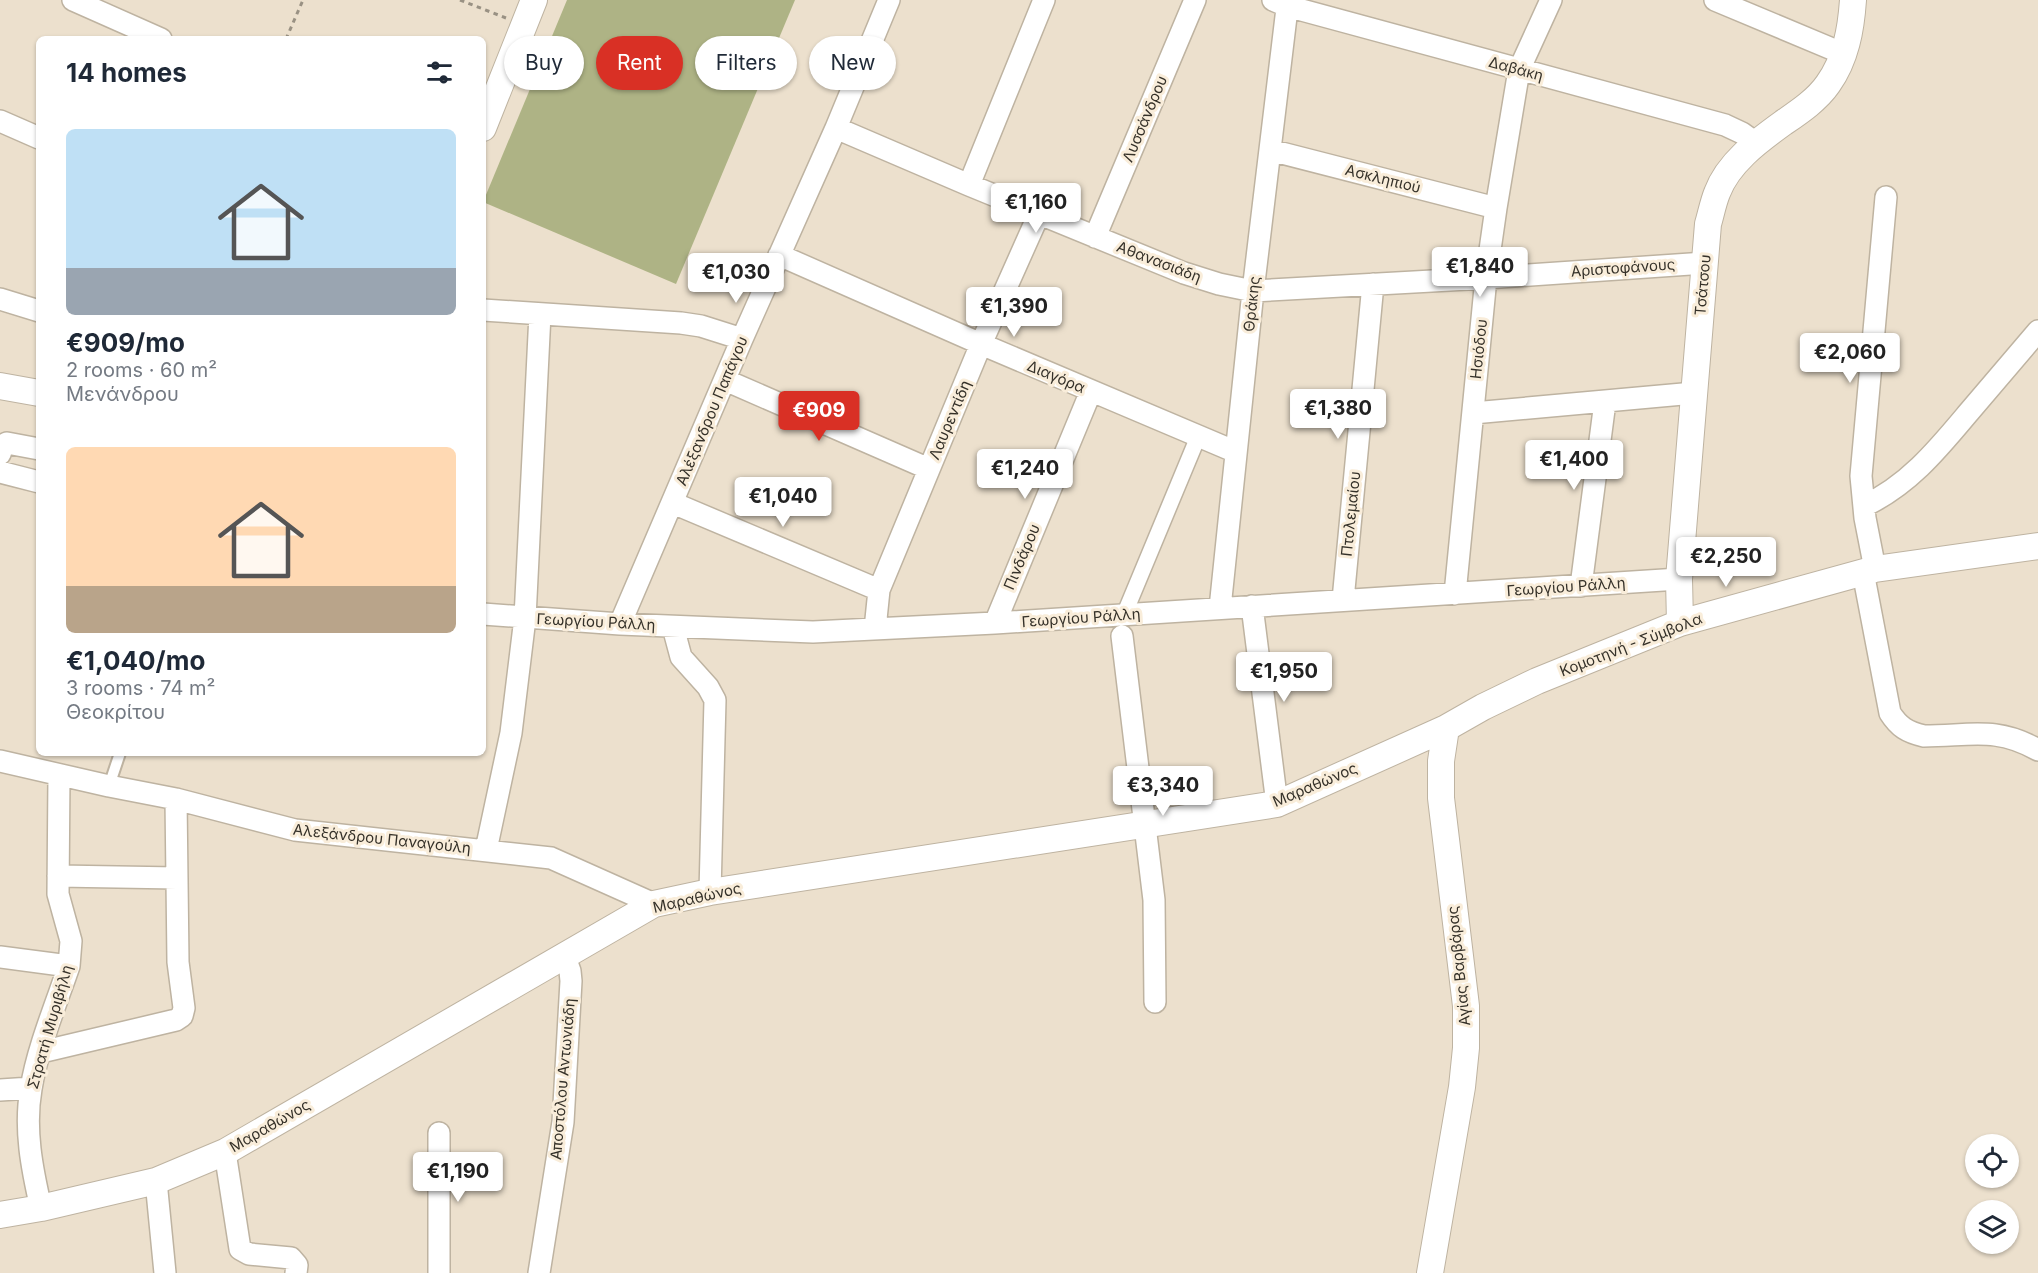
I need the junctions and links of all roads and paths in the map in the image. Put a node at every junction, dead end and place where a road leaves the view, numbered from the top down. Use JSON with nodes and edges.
{"nodes":[{"id":1,"x":73,"y":0,"type":"edge"},
{"id":2,"x":303,"y":0,"type":"edge"},
{"id":3,"x":460,"y":0,"type":"edge"},
{"id":4,"x":534,"y":0,"type":"edge"},
{"id":5,"x":889,"y":0,"type":"edge"},
{"id":6,"x":1044,"y":0,"type":"edge"},
{"id":7,"x":1195,"y":0,"type":"edge"},
{"id":8,"x":1551,"y":0,"type":"edge"},
{"id":9,"x":1715,"y":0,"type":"edge"},
{"id":10,"x":1853,"y":0,"type":"edge"},
{"id":11,"x":1283,"y":2,"type":"edge"},
{"id":12,"x":523,"y":24,"type":"junction"},
{"id":13,"x":154,"y":36,"type":"edge"},
{"id":14,"x":287,"y":36,"type":"edge"},
{"id":15,"x":1844,"y":54,"type":"junction"},
{"id":16,"x":1519,"y":70,"type":"junction"},
{"id":17,"x":486,"y":120,"type":"edge"},
{"id":18,"x":0,"y":121,"type":"edge"},
{"id":19,"x":836,"y":128,"type":"junction"},
{"id":20,"x":36,"y":137,"type":"edge"},
{"id":21,"x":1756,"y":143,"type":"junction"},
{"id":22,"x":1270,"y":150,"type":"junction"},
{"id":23,"x":969,"y":185,"type":"junction"},
{"id":24,"x":1886,"y":197,"type":"dead end"},
{"id":25,"x":1496,"y":208,"type":"junction"},
{"id":26,"x":1039,"y":214,"type":"junction"},
{"id":27,"x":1095,"y":237,"type":"junction"},
{"id":28,"x":779,"y":255,"type":"junction"},
{"id":29,"x":1705,"y":263,"type":"junction"},
{"id":30,"x":1486,"y":278,"type":"junction"},
{"id":31,"x":1373,"y":284,"type":"junction"},
{"id":32,"x":1253,"y":291,"type":"junction"},
{"id":33,"x":0,"y":299,"type":"edge"},
{"id":34,"x":36,"y":310,"type":"edge"},
{"id":35,"x":486,"y":310,"type":"edge"},
{"id":36,"x":540,"y":314,"type":"junction"},
{"id":37,"x":2038,"y":331,"type":"edge"},
{"id":38,"x":742,"y":339,"type":"junction"},
{"id":39,"x":981,"y":344,"type":"junction"},
{"id":40,"x":725,"y":380,"type":"junction"},
{"id":41,"x":0,"y":386,"type":"edge"},
{"id":42,"x":1092,"y":391,"type":"junction"},
{"id":43,"x":36,"y":392,"type":"edge"},
{"id":44,"x":1694,"y":393,"type":"junction"},
{"id":45,"x":1605,"y":402,"type":"junction"},
{"id":46,"x":1473,"y":413,"type":"junction"},
{"id":47,"x":1198,"y":437,"type":"junction"},
{"id":48,"x":36,"y":448,"type":"edge"},
{"id":49,"x":1236,"y":452,"type":"junction"},
{"id":50,"x":0,"y":454,"type":"edge"},
{"id":51,"x":929,"y":469,"type":"junction"},
{"id":52,"x":0,"y":472,"type":"edge"},
{"id":53,"x":36,"y":481,"type":"edge"},
{"id":54,"x":673,"y":503,"type":"junction"},
{"id":55,"x":1864,"y":506,"type":"junction"},
{"id":56,"x":2038,"y":546,"type":"edge"},
{"id":57,"x":1869,"y":570,"type":"junction"},
{"id":58,"x":1679,"y":579,"type":"junction"},
{"id":59,"x":1581,"y":586,"type":"junction"},
{"id":60,"x":879,"y":590,"type":"junction"},
{"id":61,"x":1455,"y":594,"type":"junction"},
{"id":62,"x":1343,"y":600,"type":"junction"},
{"id":63,"x":1252,"y":606,"type":"junction"},
{"id":64,"x":1220,"y":608,"type":"junction"},
{"id":65,"x":486,"y":614,"type":"edge"},
{"id":66,"x":525,"y":618,"type":"junction"},
{"id":67,"x":1680,"y":623,"type":"junction"},
{"id":68,"x":620,"y":624,"type":"junction"},
{"id":69,"x":994,"y":624,"type":"junction"},
{"id":70,"x":1123,"y":625,"type":"junction"},
{"id":71,"x":673,"y":627,"type":"junction"},
{"id":72,"x":875,"y":629,"type":"junction"},
{"id":73,"x":1446,"y":728,"type":"junction"},
{"id":74,"x":2038,"y":750,"type":"edge"},
{"id":75,"x":119,"y":756,"type":"edge"},
{"id":76,"x":0,"y":761,"type":"edge"},
{"id":77,"x":59,"y":775,"type":"junction"},
{"id":78,"x":109,"y":786,"type":"junction"},
{"id":79,"x":176,"y":799,"type":"junction"},
{"id":80,"x":1277,"y":804,"type":"junction"},
{"id":81,"x":1144,"y":825,"type":"junction"},
{"id":82,"x":486,"y":850,"type":"junction"},
{"id":83,"x":58,"y":876,"type":"junction"},
{"id":84,"x":177,"y":878,"type":"junction"},
{"id":85,"x":710,"y":892,"type":"junction"},
{"id":86,"x":654,"y":904,"type":"junction"},
{"id":87,"x":0,"y":957,"type":"edge"},
{"id":88,"x":565,"y":957,"type":"junction"},
{"id":89,"x":69,"y":966,"type":"junction"},
{"id":90,"x":1155,"y":1002,"type":"dead end"},
{"id":91,"x":41,"y":1052,"type":"junction"},
{"id":92,"x":31,"y":1088,"type":"junction"},
{"id":93,"x":0,"y":1090,"type":"edge"},
{"id":94,"x":439,"y":1133,"type":"dead end"},
{"id":95,"x":225,"y":1152,"type":"junction"},
{"id":96,"x":156,"y":1181,"type":"junction"},
{"id":97,"x":41,"y":1208,"type":"junction"},
{"id":98,"x":0,"y":1215,"type":"edge"},
{"id":99,"x":165,"y":1273,"type":"edge"},
{"id":100,"x":296,"y":1273,"type":"edge"},
{"id":101,"x":439,"y":1273,"type":"edge"},
{"id":102,"x":539,"y":1273,"type":"edge"},
{"id":103,"x":1430,"y":1273,"type":"edge"}],
"edges":[{"from":1,"to":13,"type":"street"},
{"from":2,"to":14,"type":"path"},
{"from":3,"to":12,"type":"path"},
{"from":4,"to":12,"type":"street"},
{"from":5,"to":19,"type":"street","name":"Αλέξανδρου Παπάγου"},
{"from":6,"to":23,"type":"street"},
{"from":7,"to":27,"type":"street","name":"Λυσσάνδρου"},
{"from":8,"to":16,"type":"street","name":"Ησιόδου"},
{"from":9,"to":15,"type":"street"},
{"from":10,"to":15,"type":"street","name":"Τσάτσου"},
{"from":11,"to":16,"type":"street","name":"Δαβάκη"},
{"from":11,"to":22,"type":"street","name":"Θράκης"},
{"from":12,"to":17,"type":"street"},
{"from":15,"to":21,"type":"street","name":"Τσάτσου"},
{"from":16,"to":21,"type":"street","name":"Δαβάκη"},
{"from":16,"to":25,"type":"street","name":"Ησιόδου"},
{"from":18,"to":20,"type":"street"},
{"from":19,"to":23,"type":"street","name":"Αθανασιάδη"},
{"from":19,"to":28,"type":"street","name":"Αλέξανδρου Παπάγου"},
{"from":21,"to":29,"type":"street","name":"Τσάτσου"},
{"from":22,"to":25,"type":"street","name":"Ασκληπιού"},
{"from":22,"to":32,"type":"street","name":"Θράκης"},
{"from":23,"to":26,"type":"street","name":"Αθανασιάδη"},
{"from":24,"to":55,"type":"street"},
{"from":25,"to":30,"type":"street","name":"Ησιόδου"},
{"from":26,"to":27,"type":"street","name":"Αθανασιάδη"},
{"from":26,"to":39,"type":"street","name":"Λαυρεντίδη"},
{"from":27,"to":32,"type":"street","name":"Αθανασιάδη"},
{"from":28,"to":38,"type":"street","name":"Αλέξανδρου Παπάγου"},
{"from":28,"to":39,"type":"street","name":"Διαγόρα"},
{"from":29,"to":30,"type":"street","name":"Αριστοφάνους"},
{"from":29,"to":44,"type":"street","name":"Τσάτσου"},
{"from":30,"to":31,"type":"street","name":"Αριστοφάνους"},
{"from":30,"to":46,"type":"street","name":"Ησιόδου"},
{"from":31,"to":32,"type":"street","name":"Αριστοφάνους"},
{"from":31,"to":62,"type":"street","name":"Πτολεμαίου"},
{"from":32,"to":49,"type":"street","name":"Θράκης"},
{"from":33,"to":34,"type":"street"},
{"from":35,"to":36,"type":"street"},
{"from":36,"to":38,"type":"street"},
{"from":36,"to":66,"type":"street"},
{"from":37,"to":55,"type":"street"},
{"from":38,"to":40,"type":"street","name":"Αλέξανδρου Παπάγου"},
{"from":39,"to":42,"type":"street","name":"Διαγόρα"},
{"from":39,"to":51,"type":"street","name":"Λαυρεντίδη"},
{"from":40,"to":51,"type":"street"},
{"from":40,"to":54,"type":"street","name":"Αλέξανδρου Παπάγου"},
{"from":41,"to":43,"type":"street"},
{"from":42,"to":47,"type":"street","name":"Διαγόρα"},
{"from":42,"to":69,"type":"street","name":"Πινδάρου"},
{"from":44,"to":45,"type":"street"},
{"from":44,"to":58,"type":"street","name":"Τσάτσου"},
{"from":45,"to":46,"type":"street"},
{"from":45,"to":59,"type":"street"},
{"from":46,"to":61,"type":"street","name":"Ησιόδου"},
{"from":47,"to":49,"type":"street","name":"Διαγόρα"},
{"from":47,"to":70,"type":"street"},
{"from":48,"to":50,"type":"street"},
{"from":49,"to":64,"type":"street","name":"Θράκης"},
{"from":51,"to":60,"type":"street","name":"Λαυρεντίδη"},
{"from":52,"to":53,"type":"street"},
{"from":54,"to":60,"type":"street"},
{"from":54,"to":68,"type":"street","name":"Αλέξανδρου Παπάγου"},
{"from":55,"to":57,"type":"street"},
{"from":56,"to":57,"type":"street","name":"Κομοτηνή - Σύμβολα"},
{"from":57,"to":67,"type":"street","name":"Κομοτηνή - Σύμβολα"},
{"from":57,"to":74,"type":"street"},
{"from":58,"to":59,"type":"street","name":"Γεωργίου Ράλλη"},
{"from":58,"to":67,"type":"street","name":"Τσάτσου"},
{"from":59,"to":61,"type":"street","name":"Γεωργίου Ράλλη"},
{"from":60,"to":72,"type":"street","name":"Λαυρεντίδη"},
{"from":61,"to":62,"type":"street","name":"Γεωργίου Ράλλη"},
{"from":62,"to":63,"type":"street","name":"Γεωργίου Ράλλη"},
{"from":63,"to":64,"type":"street","name":"Γεωργίου Ράλλη"},
{"from":63,"to":80,"type":"street"},
{"from":64,"to":70,"type":"street","name":"Γεωργίου Ράλλη"},
{"from":65,"to":66,"type":"street","name":"Γεωργίου Ράλλη"},
{"from":66,"to":68,"type":"street","name":"Γεωργίου Ράλλη"},
{"from":66,"to":82,"type":"street"},
{"from":67,"to":73,"type":"street","name":"Κομοτηνή - Σύμβολα"},
{"from":68,"to":71,"type":"street","name":"Γεωργίου Ράλλη"},
{"from":69,"to":70,"type":"street","name":"Γεωργίου Ράλλη"},
{"from":69,"to":72,"type":"street","name":"Γεωργίου Ράλλη"},
{"from":70,"to":81,"type":"street"},
{"from":71,"to":72,"type":"street","name":"Γεωργίου Ράλλη"},
{"from":71,"to":85,"type":"street"},
{"from":73,"to":80,"type":"street","name":"Μαραθώνος"},
{"from":73,"to":103,"type":"street","name":"Αγίας Βαρβάρας"},
{"from":75,"to":78,"type":"lane"},
{"from":76,"to":77,"type":"street","name":"Αλεξάνδρου Παναγούλη"},
{"from":77,"to":78,"type":"street","name":"Αλεξάνδρου Παναγούλη"},
{"from":77,"to":83,"type":"street","name":"Στρατή Μυριβήλη"},
{"from":78,"to":79,"type":"street","name":"Αλεξάνδρου Παναγούλη"},
{"from":79,"to":82,"type":"street","name":"Αλεξάνδρου Παναγούλη"},
{"from":79,"to":84,"type":"street"},
{"from":80,"to":81,"type":"street","name":"Μαραθώνος"},
{"from":81,"to":85,"type":"street","name":"Μαραθώνος"},
{"from":81,"to":90,"type":"street"},
{"from":82,"to":86,"type":"street","name":"Αλεξάνδρου Παναγούλη"},
{"from":83,"to":84,"type":"street"},
{"from":83,"to":89,"type":"street","name":"Στρατή Μυριβήλη"},
{"from":84,"to":91,"type":"street"},
{"from":85,"to":86,"type":"street","name":"Μαραθώνος"},
{"from":86,"to":88,"type":"street","name":"Μαραθώνος"},
{"from":87,"to":89,"type":"street"},
{"from":88,"to":95,"type":"street","name":"Μαραθώνος"},
{"from":88,"to":102,"type":"street","name":"Αποστόλου Αντωνιάδη"},
{"from":89,"to":91,"type":"street","name":"Στρατή Μυριβήλη"},
{"from":91,"to":92,"type":"street","name":"Στρατή Μυριβήλη"},
{"from":92,"to":93,"type":"street"},
{"from":92,"to":97,"type":"street","name":"Στρατή Μυριβήλη"},
{"from":94,"to":101,"type":"street"},
{"from":95,"to":96,"type":"street","name":"Μαραθώνος"},
{"from":95,"to":100,"type":"street"},
{"from":96,"to":97,"type":"street","name":"Μαραθώνος"},
{"from":96,"to":99,"type":"street"},
{"from":97,"to":98,"type":"street","name":"Μαραθώνος"}]}
